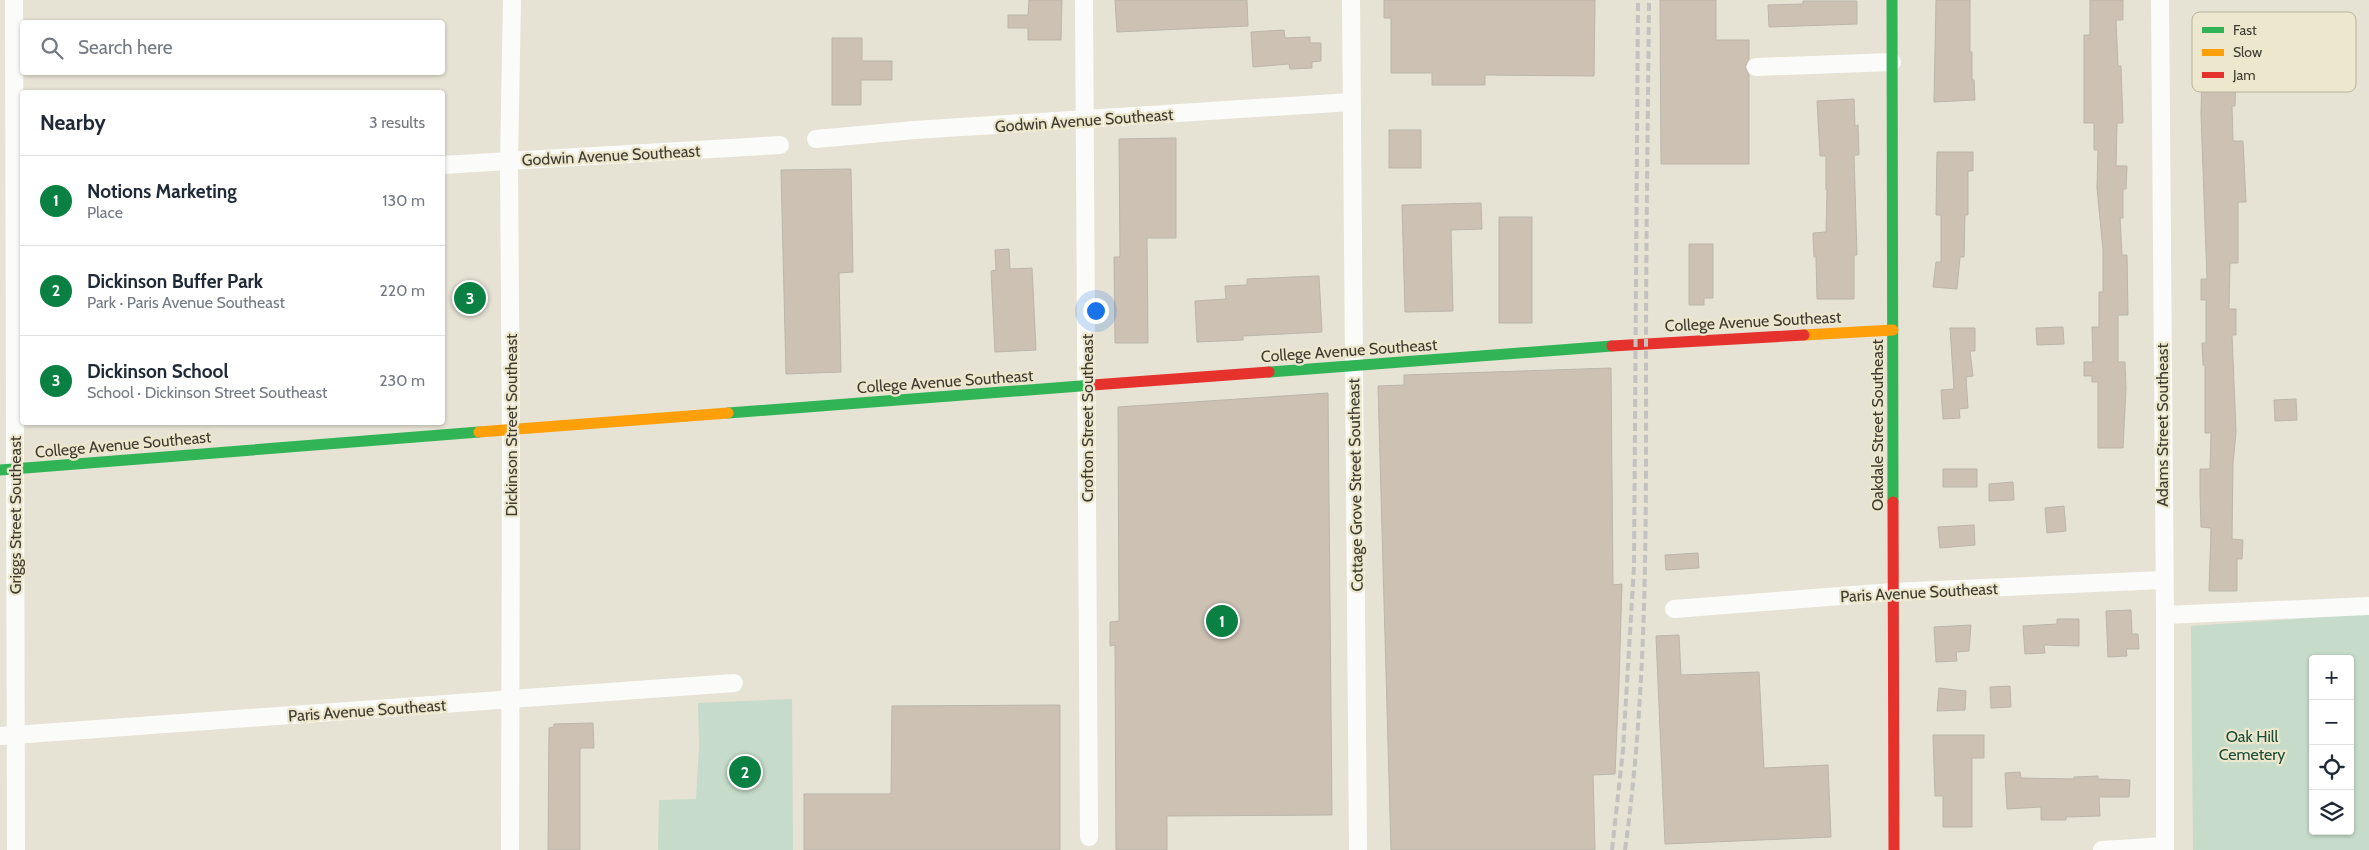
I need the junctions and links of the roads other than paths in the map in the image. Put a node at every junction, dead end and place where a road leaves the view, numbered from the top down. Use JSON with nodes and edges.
{"nodes":[{"id":1,"x":14,"y":0,"type":"edge"},
{"id":2,"x":512,"y":0,"type":"edge"},
{"id":3,"x":1084,"y":0,"type":"edge"},
{"id":4,"x":1350,"y":0,"type":"edge"},
{"id":5,"x":1892,"y":0,"type":"edge"},
{"id":6,"x":2160,"y":0,"type":"edge"},
{"id":7,"x":1892,"y":62,"type":"junction"},
{"id":8,"x":1756,"y":66,"type":"dead end"},
{"id":9,"x":1351,"y":102,"type":"junction"},
{"id":10,"x":1085,"y":120,"type":"junction"},
{"id":11,"x":816,"y":139,"type":"dead end"},
{"id":12,"x":780,"y":145,"type":"dead end"},
{"id":13,"x":509,"y":160,"type":"junction"},
{"id":14,"x":445,"y":165,"type":"edge"},
{"id":15,"x":12,"y":196,"type":"edge"},
{"id":16,"x":1893,"y":330,"type":"junction"},
{"id":17,"x":1354,"y":366,"type":"junction"},
{"id":18,"x":1087,"y":386,"type":"junction"},
{"id":19,"x":511,"y":429,"type":"junction"},
{"id":20,"x":8,"y":470,"type":"edge"},
{"id":21,"x":2163,"y":580,"type":"junction"},
{"id":22,"x":1892,"y":592,"type":"junction"},
{"id":23,"x":2369,"y":606,"type":"edge"},
{"id":24,"x":1674,"y":609,"type":"dead end"},
{"id":25,"x":2165,"y":615,"type":"junction"},
{"id":26,"x":734,"y":683,"type":"dead end"},
{"id":27,"x":511,"y":700,"type":"junction"},
{"id":28,"x":8,"y":735,"type":"edge"},
{"id":29,"x":1089,"y":837,"type":"dead end"},
{"id":30,"x":2165,"y":848,"type":"edge"},
{"id":31,"x":16,"y":850,"type":"edge"},
{"id":32,"x":510,"y":850,"type":"edge"},
{"id":33,"x":1358,"y":850,"type":"edge"},
{"id":34,"x":1894,"y":850,"type":"edge"},
{"id":35,"x":2102,"y":850,"type":"edge"}],
"edges":[{"from":1,"to":15,"type":"street","name":"Griggs Street Southeast"},
{"from":2,"to":13,"type":"street","name":"Dickinson Street Southeast"},
{"from":3,"to":10,"type":"street","name":"Crofton Street Southeast"},
{"from":4,"to":9,"type":"street","name":"Cottage Grove Street Southeast"},
{"from":5,"to":7,"type":"street","name":"Oakdale Street Southeast"},
{"from":6,"to":21,"type":"street","name":"Adams Street Southeast"},
{"from":7,"to":8,"type":"street"},
{"from":7,"to":16,"type":"street","name":"Oakdale Street Southeast"},
{"from":9,"to":10,"type":"street","name":"Godwin Avenue Southeast"},
{"from":9,"to":17,"type":"street","name":"Cottage Grove Street Southeast"},
{"from":10,"to":11,"type":"street","name":"Godwin Avenue Southeast"},
{"from":10,"to":18,"type":"street","name":"Crofton Street Southeast"},
{"from":12,"to":13,"type":"street","name":"Godwin Avenue Southeast"},
{"from":13,"to":14,"type":"street","name":"Godwin Avenue Southeast"},
{"from":13,"to":19,"type":"street","name":"Dickinson Street Southeast"},
{"from":15,"to":20,"type":"street","name":"Griggs Street Southeast"},
{"from":16,"to":17,"type":"street","name":"College Avenue Southeast"},
{"from":16,"to":22,"type":"street","name":"Oakdale Street Southeast"},
{"from":17,"to":18,"type":"street","name":"College Avenue Southeast"},
{"from":17,"to":33,"type":"street","name":"Cottage Grove Street Southeast"},
{"from":18,"to":19,"type":"street","name":"College Avenue Southeast"},
{"from":18,"to":29,"type":"street","name":"Crofton Street Southeast"},
{"from":19,"to":20,"type":"street","name":"College Avenue Southeast"},
{"from":19,"to":27,"type":"street","name":"Dickinson Street Southeast"},
{"from":20,"to":28,"type":"street","name":"Griggs Street Southeast"},
{"from":21,"to":22,"type":"street","name":"Paris Avenue Southeast"},
{"from":21,"to":25,"type":"street","name":"Adams Street Southeast"},
{"from":22,"to":24,"type":"street","name":"Paris Avenue Southeast"},
{"from":22,"to":34,"type":"street","name":"Oakdale Street Southeast"},
{"from":23,"to":25,"type":"street"},
{"from":25,"to":30,"type":"street","name":"Adams Street Southeast"},
{"from":26,"to":27,"type":"street","name":"Paris Avenue Southeast"},
{"from":27,"to":28,"type":"street","name":"Paris Avenue Southeast"},
{"from":27,"to":32,"type":"street","name":"Dickinson Street Southeast"},
{"from":28,"to":31,"type":"street","name":"Griggs Street Southeast"},
{"from":30,"to":35,"type":"street"}]}
